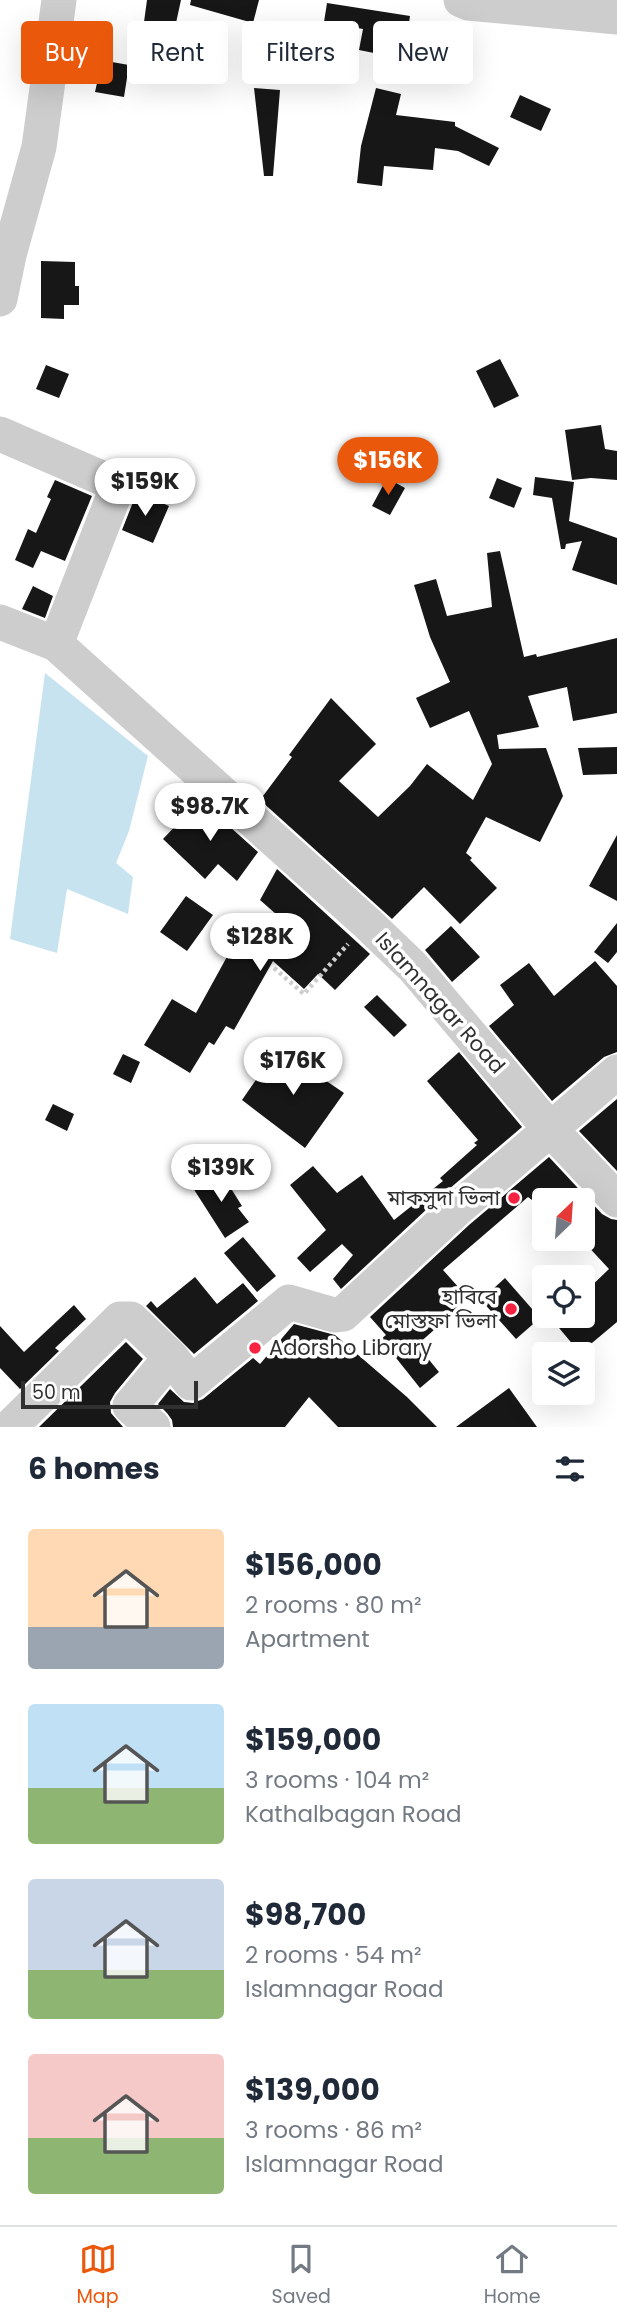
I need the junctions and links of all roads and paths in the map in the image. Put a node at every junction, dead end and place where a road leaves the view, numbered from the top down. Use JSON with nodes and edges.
{"nodes":[{"id":1,"x":59,"y":0,"type":"edge"},
{"id":2,"x":461,"y":0,"type":"edge"},
{"id":3,"x":617,"y":17,"type":"edge"},
{"id":4,"x":0,"y":299,"type":"edge"},
{"id":5,"x":0,"y":433,"type":"edge"},
{"id":6,"x":0,"y":622,"type":"edge"},
{"id":7,"x":56,"y":644,"type":"junction"},
{"id":8,"x":367,"y":923,"type":"junction"},
{"id":9,"x":274,"y":968,"type":"dead end"},
{"id":10,"x":617,"y":1072,"type":"edge"},
{"id":11,"x":549,"y":1128,"type":"junction"},
{"id":12,"x":617,"y":1200,"type":"edge"},
{"id":13,"x":171,"y":1357,"type":"junction"},
{"id":14,"x":10,"y":1427,"type":"edge"},
{"id":15,"x":153,"y":1427,"type":"edge"}],
"edges":[{"from":1,"to":4,"type":"street"},
{"from":2,"to":3,"type":"street"},
{"from":5,"to":7,"type":"street"},
{"from":6,"to":7,"type":"street","name":"Islamnagar Road"},
{"from":7,"to":8,"type":"street","name":"Islamnagar Road"},
{"from":8,"to":9,"type":"path"},
{"from":8,"to":11,"type":"street","name":"Islamnagar Road"},
{"from":10,"to":11,"type":"street"},
{"from":11,"to":12,"type":"street","name":"Islamnagar Road"},
{"from":11,"to":13,"type":"street"},
{"from":13,"to":14,"type":"street"},
{"from":13,"to":15,"type":"street"}]}
